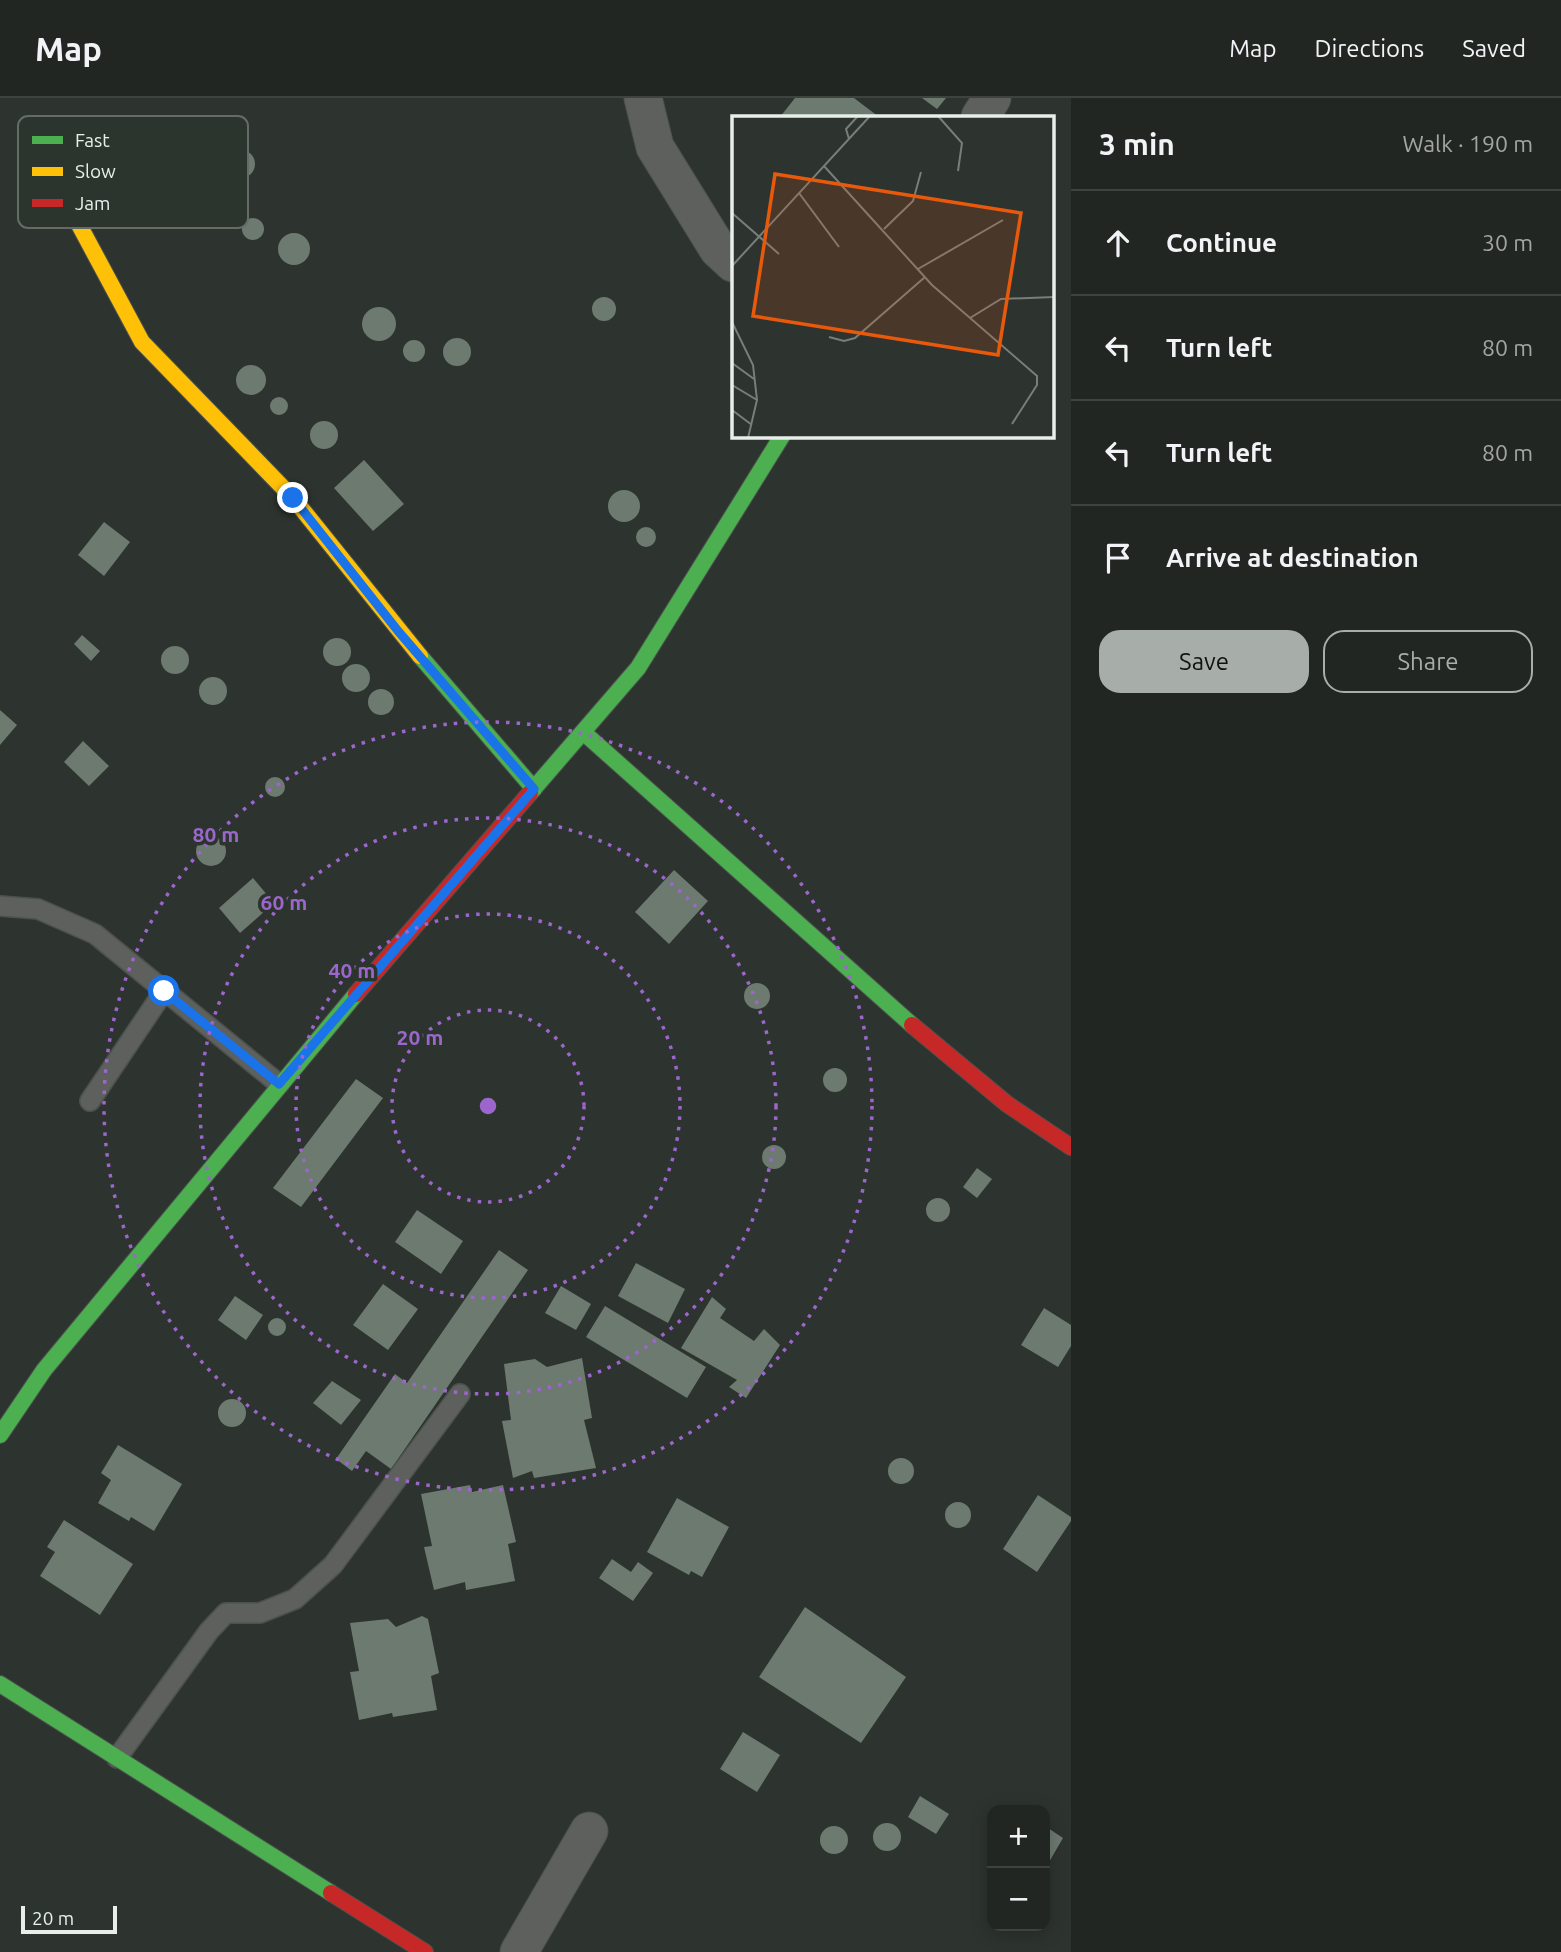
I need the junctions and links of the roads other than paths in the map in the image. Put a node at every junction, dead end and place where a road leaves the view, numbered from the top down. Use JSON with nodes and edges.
{"nodes":[{"id":1,"x":643,"y":98,"type":"edge"},
{"id":2,"x":992,"y":98,"type":"edge"},
{"id":3,"x":981,"y":116,"type":"edge"},
{"id":4,"x":81,"y":228,"type":"edge"},
{"id":5,"x":732,"y":262,"type":"edge"},
{"id":6,"x":781,"y":438,"type":"edge"},
{"id":7,"x":583,"y":732,"type":"junction"},
{"id":8,"x":534,"y":789,"type":"junction"},
{"id":9,"x":0,"y":906,"type":"edge"},
{"id":10,"x":164,"y":991,"type":"junction"},
{"id":11,"x":279,"y":1084,"type":"junction"},
{"id":12,"x":90,"y":1101,"type":"dead end"},
{"id":13,"x":1071,"y":1147,"type":"edge"},
{"id":14,"x":460,"y":1394,"type":"dead end"},
{"id":15,"x":0,"y":1434,"type":"edge"},
{"id":16,"x":0,"y":1684,"type":"edge"},
{"id":17,"x":117,"y":1758,"type":"junction"},
{"id":18,"x":589,"y":1832,"type":"dead end"},
{"id":19,"x":425,"y":1952,"type":"edge"},
{"id":20,"x":519,"y":1952,"type":"edge"}],
"edges":[{"from":1,"to":5,"type":"street"},
{"from":2,"to":3,"type":"street"},
{"from":4,"to":8,"type":"street"},
{"from":6,"to":7,"type":"street"},
{"from":7,"to":8,"type":"street"},
{"from":7,"to":13,"type":"street"},
{"from":8,"to":11,"type":"street"},
{"from":9,"to":10,"type":"lane"},
{"from":10,"to":11,"type":"lane"},
{"from":10,"to":12,"type":"lane"},
{"from":11,"to":15,"type":"street"},
{"from":14,"to":17,"type":"lane"},
{"from":16,"to":17,"type":"street"},
{"from":17,"to":19,"type":"street"},
{"from":18,"to":20,"type":"street"}]}
